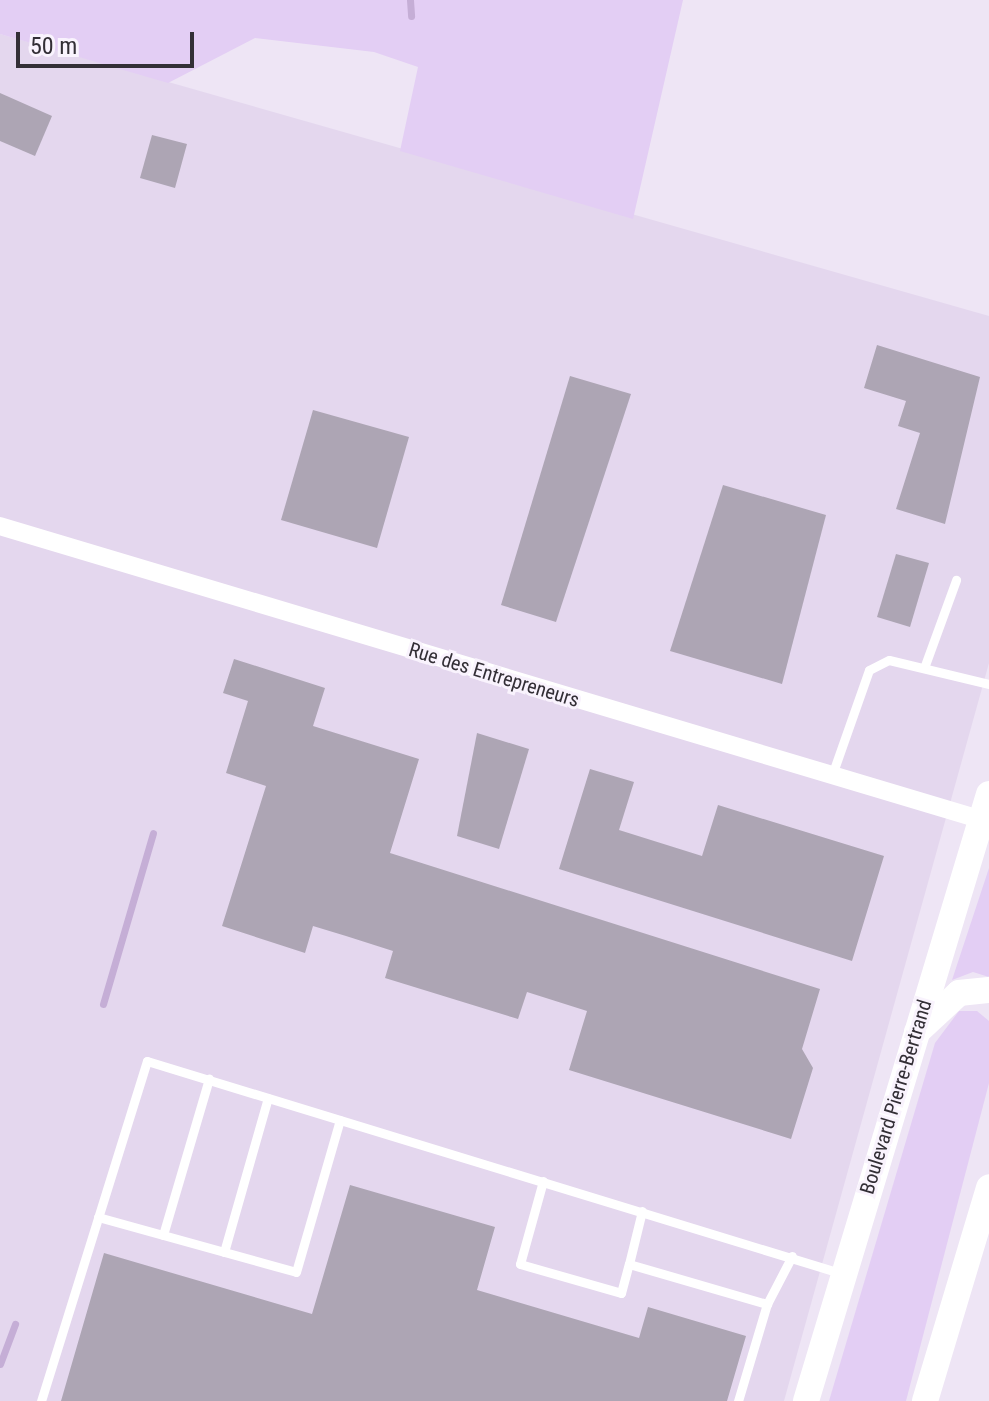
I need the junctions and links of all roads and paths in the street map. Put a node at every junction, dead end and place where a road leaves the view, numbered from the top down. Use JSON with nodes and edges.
{"nodes":[{"id":1,"x":0,"y":526,"type":"edge"},
{"id":2,"x":956,"y":580,"type":"dead end"},
{"id":3,"x":924,"y":668,"type":"junction"},
{"id":4,"x":989,"y":684,"type":"edge"},
{"id":5,"x":832,"y":776,"type":"junction"},
{"id":6,"x":987,"y":812,"type":"edge"},
{"id":7,"x":989,"y":990,"type":"edge"},
{"id":8,"x":914,"y":1035,"type":"junction"},
{"id":9,"x":209,"y":1079,"type":"junction"},
{"id":10,"x":268,"y":1098,"type":"junction"},
{"id":11,"x":340,"y":1120,"type":"junction"},
{"id":12,"x":543,"y":1181,"type":"junction"},
{"id":13,"x":989,"y":1187,"type":"edge"},
{"id":14,"x":642,"y":1211,"type":"junction"},
{"id":15,"x":98,"y":1217,"type":"junction"},
{"id":16,"x":163,"y":1235,"type":"junction"},
{"id":17,"x":224,"y":1252,"type":"junction"},
{"id":18,"x":792,"y":1256,"type":"junction"},
{"id":19,"x":629,"y":1264,"type":"junction"},
{"id":20,"x":843,"y":1275,"type":"junction"},
{"id":21,"x":767,"y":1304,"type":"junction"},
{"id":22,"x":41,"y":1401,"type":"edge"},
{"id":23,"x":738,"y":1401,"type":"edge"},
{"id":24,"x":806,"y":1401,"type":"edge"},
{"id":25,"x":925,"y":1401,"type":"edge"}],
"edges":[{"from":1,"to":5,"type":"street","name":"Rue des Entrepreneurs"},
{"from":2,"to":3,"type":"lane"},
{"from":3,"to":4,"type":"lane"},
{"from":3,"to":5,"type":"lane"},
{"from":5,"to":6,"type":"street","name":"Rue des Entrepreneurs"},
{"from":6,"to":8,"type":"main road","name":"Boulevard Pierre-Bertrand"},
{"from":7,"to":8,"type":"main road"},
{"from":8,"to":20,"type":"main road","name":"Boulevard Pierre-Bertrand"},
{"from":9,"to":10,"type":"lane"},
{"from":9,"to":15,"type":"lane"},
{"from":9,"to":16,"type":"lane"},
{"from":10,"to":11,"type":"lane"},
{"from":10,"to":17,"type":"lane"},
{"from":11,"to":12,"type":"lane"},
{"from":11,"to":17,"type":"lane"},
{"from":12,"to":14,"type":"lane"},
{"from":12,"to":19,"type":"lane"},
{"from":13,"to":25,"type":"main road"},
{"from":14,"to":18,"type":"lane"},
{"from":14,"to":19,"type":"lane"},
{"from":15,"to":16,"type":"lane"},
{"from":15,"to":22,"type":"lane"},
{"from":16,"to":17,"type":"lane"},
{"from":18,"to":20,"type":"lane"},
{"from":18,"to":21,"type":"lane"},
{"from":19,"to":21,"type":"lane"},
{"from":20,"to":24,"type":"main road","name":"Boulevard Pierre-Bertrand"},
{"from":21,"to":23,"type":"lane"}]}
